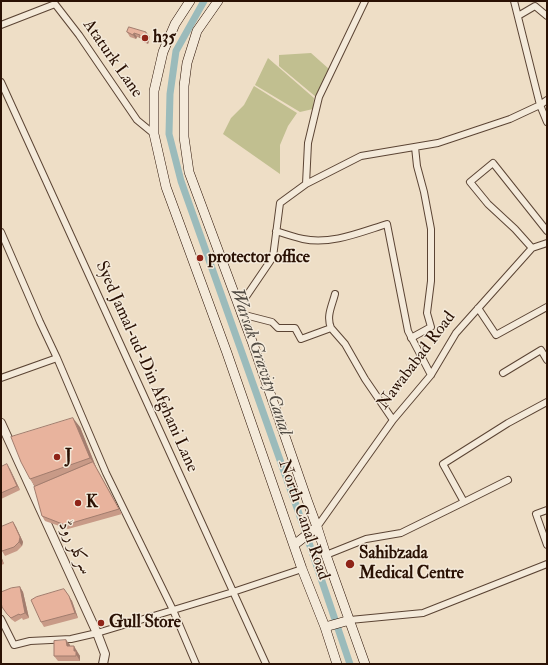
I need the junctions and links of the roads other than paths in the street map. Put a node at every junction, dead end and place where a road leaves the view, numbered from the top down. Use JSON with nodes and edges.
{"nodes":[{"id":1,"x":190,"y":1,"type":"edge"},
{"id":2,"x":218,"y":1,"type":"edge"},
{"id":3,"x":365,"y":1,"type":"edge"},
{"id":4,"x":514,"y":1,"type":"edge"},
{"id":5,"x":518,"y":16,"type":"junction"},
{"id":6,"x":547,"y":16,"type":"edge"},
{"id":7,"x":1,"y":25,"type":"edge"},
{"id":8,"x":1,"y":82,"type":"edge"},
{"id":9,"x":547,"y":100,"type":"edge"},
{"id":10,"x":540,"y":105,"type":"junction"},
{"id":11,"x":547,"y":122,"type":"edge"},
{"id":12,"x":154,"y":134,"type":"junction"},
{"id":13,"x":415,"y":147,"type":"junction"},
{"id":14,"x":306,"y":184,"type":"junction"},
{"id":15,"x":276,"y":231,"type":"junction"},
{"id":16,"x":547,"y":231,"type":"edge"},
{"id":17,"x":1,"y":232,"type":"edge"},
{"id":18,"x":547,"y":243,"type":"edge"},
{"id":19,"x":532,"y":248,"type":"junction"},
{"id":20,"x":335,"y":294,"type":"dead end"},
{"id":21,"x":547,"y":307,"type":"edge"},
{"id":22,"x":478,"y":308,"type":"junction"},
{"id":23,"x":240,"y":311,"type":"junction"},
{"id":24,"x":331,"y":328,"type":"junction"},
{"id":25,"x":411,"y":338,"type":"junction"},
{"id":26,"x":57,"y":358,"type":"junction"},
{"id":27,"x":547,"y":360,"type":"edge"},
{"id":28,"x":503,"y":373,"type":"dead end"},
{"id":29,"x":432,"y":375,"type":"junction"},
{"id":30,"x":1,"y":378,"type":"edge"},
{"id":31,"x":547,"y":402,"type":"edge"},
{"id":32,"x":393,"y":420,"type":"junction"},
{"id":33,"x":1,"y":423,"type":"edge"},
{"id":34,"x":508,"y":480,"type":"dead end"},
{"id":35,"x":464,"y":502,"type":"junction"},
{"id":36,"x":547,"y":510,"type":"edge"},
{"id":37,"x":315,"y":529,"type":"junction"},
{"id":38,"x":298,"y":542,"type":"junction"},
{"id":39,"x":547,"y":545,"type":"edge"},
{"id":40,"x":326,"y":555,"type":"junction"},
{"id":41,"x":547,"y":564,"type":"edge"},
{"id":42,"x":302,"y":569,"type":"junction"},
{"id":43,"x":233,"y":592,"type":"junction"},
{"id":44,"x":174,"y":610,"type":"junction"},
{"id":45,"x":1,"y":619,"type":"edge"},
{"id":46,"x":348,"y":620,"type":"junction"},
{"id":47,"x":325,"y":627,"type":"junction"},
{"id":48,"x":97,"y":633,"type":"junction"},
{"id":49,"x":105,"y":654,"type":"junction"},
{"id":50,"x":103,"y":664,"type":"edge"},
{"id":51,"x":109,"y":664,"type":"edge"},
{"id":52,"x":196,"y":664,"type":"edge"},
{"id":53,"x":266,"y":664,"type":"edge"},
{"id":54,"x":337,"y":664,"type":"edge"},
{"id":55,"x":365,"y":664,"type":"edge"}],
"edges":[{"from":1,"to":12,"type":"main road","name":"North Canal Road"},
{"from":2,"to":23,"type":"main road"},
{"from":3,"to":14,"type":"street"},
{"from":4,"to":5,"type":"street"},
{"from":5,"to":6,"type":"street"},
{"from":5,"to":10,"type":"street"},
{"from":7,"to":12,"type":"street","name":"Ataturk Lane"},
{"from":8,"to":43,"type":"street","name":"Syed Jamal-ud-Din Afghani Lane"},
{"from":9,"to":10,"type":"street"},
{"from":10,"to":11,"type":"street"},
{"from":10,"to":13,"type":"street"},
{"from":12,"to":38,"type":"main road","name":"North Canal Road"},
{"from":13,"to":14,"type":"street"},
{"from":13,"to":25,"type":"street"},
{"from":14,"to":15,"type":"street"},
{"from":15,"to":23,"type":"street"},
{"from":15,"to":25,"type":"street"},
{"from":16,"to":19,"type":"street"},
{"from":17,"to":26,"type":"street"},
{"from":18,"to":19,"type":"street","name":"Nawababad Road"},
{"from":19,"to":22,"type":"street","name":"Nawababad Road"},
{"from":20,"to":24,"type":"street"},
{"from":21,"to":22,"type":"street"},
{"from":22,"to":29,"type":"street","name":"Nawababad Road"},
{"from":23,"to":24,"type":"street"},
{"from":23,"to":37,"type":"main road"},
{"from":24,"to":32,"type":"street"},
{"from":25,"to":29,"type":"street"},
{"from":26,"to":30,"type":"street"},
{"from":26,"to":44,"type":"street"},
{"from":27,"to":28,"type":"street"},
{"from":29,"to":32,"type":"street","name":"Nawababad Road"},
{"from":31,"to":35,"type":"street"},
{"from":32,"to":37,"type":"street","name":"Nawababad Road"},
{"from":33,"to":48,"type":"street","name":"سرکلر روڈ"},
{"from":34,"to":35,"type":"street"},
{"from":35,"to":40,"type":"street"},
{"from":36,"to":39,"type":"street"},
{"from":37,"to":38,"type":"main road"},
{"from":37,"to":40,"type":"main road"},
{"from":38,"to":42,"type":"main road","name":"North Canal Road"},
{"from":40,"to":46,"type":"main road"},
{"from":41,"to":46,"type":"street"},
{"from":42,"to":43,"type":"street"},
{"from":42,"to":47,"type":"main road","name":"North Canal Road"},
{"from":43,"to":44,"type":"street"},
{"from":43,"to":53,"type":"street","name":"Syed Jamal-ud-Din Afghani Lane"},
{"from":44,"to":48,"type":"street"},
{"from":44,"to":52,"type":"street"},
{"from":45,"to":48,"type":"street"},
{"from":46,"to":47,"type":"main road"},
{"from":46,"to":55,"type":"main road"},
{"from":47,"to":54,"type":"main road","name":"North Canal Road"},
{"from":48,"to":49,"type":"street","name":"سرکلر روڈ"},
{"from":49,"to":50,"type":"street"},
{"from":49,"to":51,"type":"street","name":"سرکلر روڈ"}]}
